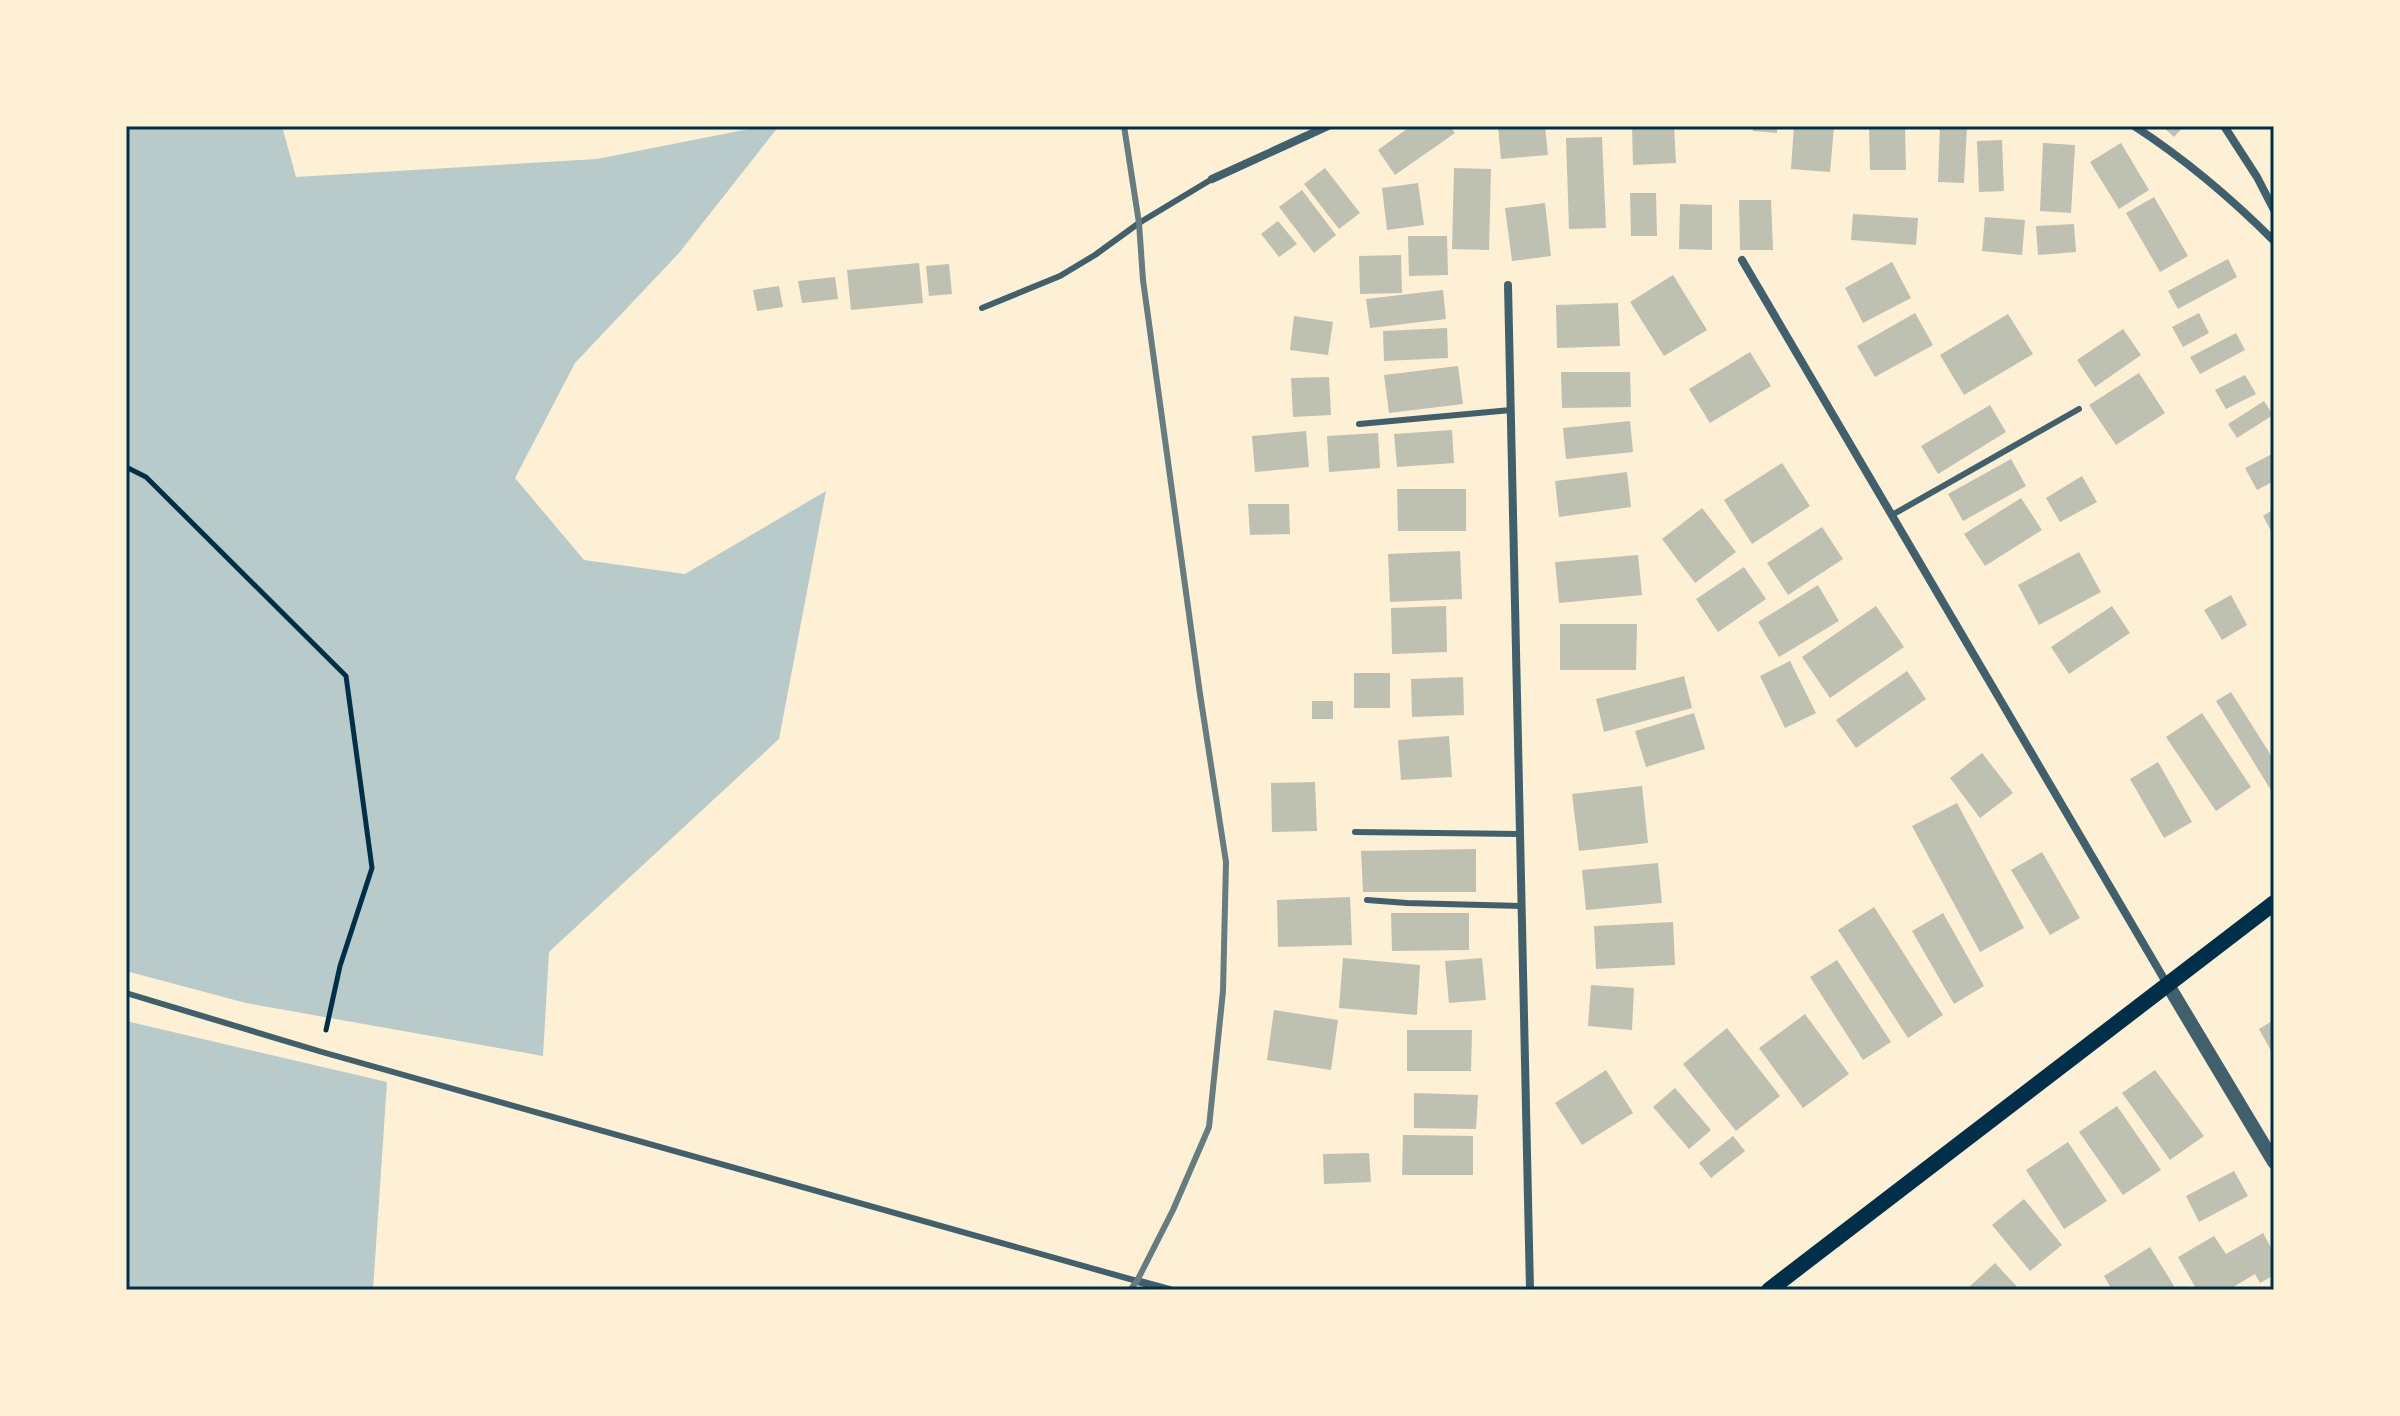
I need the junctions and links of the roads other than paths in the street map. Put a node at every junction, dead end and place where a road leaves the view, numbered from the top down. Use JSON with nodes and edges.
{"nodes":[{"id":1,"x":1328,"y":126,"type":"edge"},
{"id":2,"x":2134,"y":126,"type":"edge"},
{"id":3,"x":2224,"y":126,"type":"edge"},
{"id":4,"x":1212,"y":179,"type":"joint"},
{"id":5,"x":2274,"y":210,"type":"edge"},
{"id":6,"x":2274,"y":241,"type":"edge"},
{"id":7,"x":1742,"y":260,"type":"dead end"},
{"id":8,"x":1508,"y":285,"type":"dead end"},
{"id":9,"x":982,"y":308,"type":"dead end"},
{"id":10,"x":2079,"y":409,"type":"dead end"},
{"id":11,"x":1511,"y":410,"type":"junction"},
{"id":12,"x":1359,"y":424,"type":"dead end"},
{"id":13,"x":1892,"y":515,"type":"junction"},
{"id":14,"x":1355,"y":832,"type":"dead end"},
{"id":15,"x":1519,"y":834,"type":"junction"},
{"id":16,"x":1367,"y":900,"type":"dead end"},
{"id":17,"x":2274,"y":903,"type":"edge"},
{"id":18,"x":1521,"y":906,"type":"junction"},
{"id":19,"x":2168,"y":985,"type":"junction"},
{"id":20,"x":126,"y":993,"type":"edge"},
{"id":21,"x":2274,"y":1162,"type":"edge"},
{"id":22,"x":1137,"y":1281,"type":"joint"},
{"id":23,"x":1170,"y":1290,"type":"edge"},
{"id":24,"x":1530,"y":1290,"type":"edge"},
{"id":25,"x":1769,"y":1290,"type":"edge"}],
"edges":[{"from":1,"to":4,"type":"street"},
{"from":2,"to":6,"type":"street"},
{"from":3,"to":5,"type":"street"},
{"from":4,"to":9,"type":"lane"},
{"from":7,"to":13,"type":"street"},
{"from":8,"to":11,"type":"street"},
{"from":10,"to":13,"type":"lane"},
{"from":11,"to":12,"type":"lane"},
{"from":11,"to":15,"type":"street"},
{"from":13,"to":19,"type":"street"},
{"from":14,"to":15,"type":"lane"},
{"from":15,"to":18,"type":"street"},
{"from":16,"to":18,"type":"lane"},
{"from":17,"to":19,"type":"main road"},
{"from":18,"to":24,"type":"street"},
{"from":19,"to":21,"type":"street"},
{"from":19,"to":25,"type":"main road"},
{"from":20,"to":22,"type":"lane"},
{"from":22,"to":23,"type":"street"}]}
